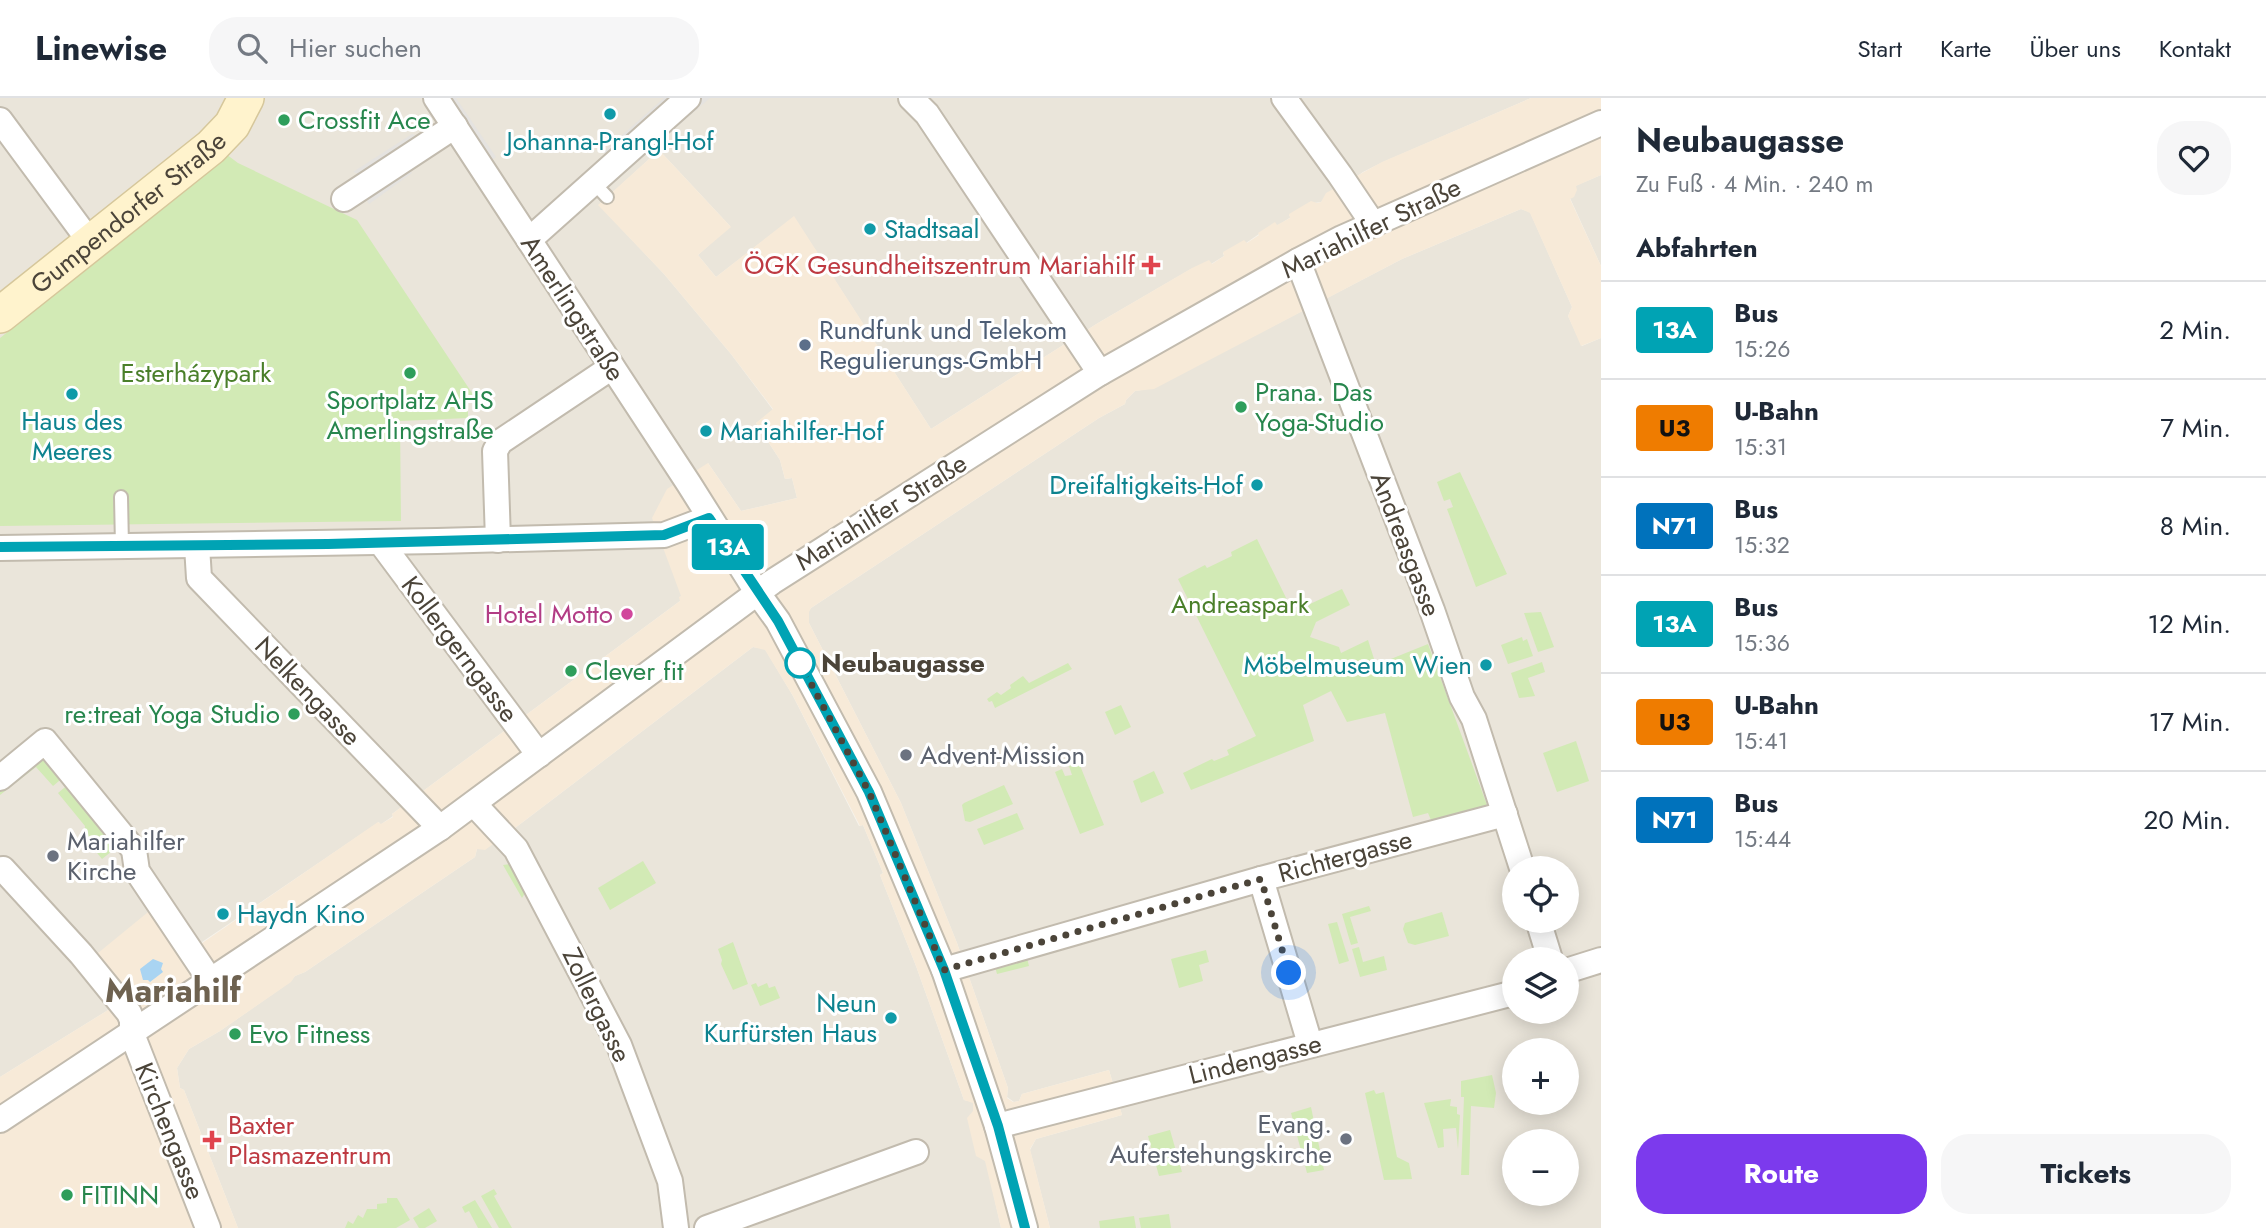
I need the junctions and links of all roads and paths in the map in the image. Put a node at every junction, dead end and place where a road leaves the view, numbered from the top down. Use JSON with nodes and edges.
{"nodes":[{"id":1,"x":246,"y":98,"type":"edge"},
{"id":2,"x":436,"y":98,"type":"edge"},
{"id":3,"x":688,"y":98,"type":"edge"},
{"id":4,"x":911,"y":98,"type":"edge"},
{"id":5,"x":1284,"y":98,"type":"edge"},
{"id":6,"x":0,"y":121,"type":"edge"},
{"id":7,"x":1601,"y":123,"type":"edge"},
{"id":8,"x":455,"y":126,"type":"junction"},
{"id":9,"x":344,"y":199,"type":"dead end"},
{"id":10,"x":1373,"y":224,"type":"junction"},
{"id":11,"x":529,"y":240,"type":"junction"},
{"id":12,"x":90,"y":242,"type":"junction"},
{"id":13,"x":1298,"y":261,"type":"junction"},
{"id":14,"x":0,"y":315,"type":"edge"},
{"id":15,"x":612,"y":367,"type":"junction"},
{"id":16,"x":1100,"y":373,"type":"junction"},
{"id":17,"x":121,"y":496,"type":"dead end"},
{"id":18,"x":709,"y":518,"type":"junction"},
{"id":19,"x":498,"y":540,"type":"junction"},
{"id":20,"x":381,"y":542,"type":"junction"},
{"id":21,"x":197,"y":546,"type":"junction"},
{"id":22,"x":122,"y":547,"type":"junction"},
{"id":23,"x":0,"y":548,"type":"edge"},
{"id":24,"x":757,"y":592,"type":"junction"},
{"id":25,"x":539,"y":755,"type":"junction"},
{"id":26,"x":0,"y":778,"type":"edge"},
{"id":27,"x":474,"y":804,"type":"junction"},
{"id":28,"x":1505,"y":814,"type":"junction"},
{"id":29,"x":440,"y":828,"type":"junction"},
{"id":30,"x":1518,"y":856,"type":"edge"},
{"id":31,"x":4,"y":869,"type":"dead end"},
{"id":32,"x":1261,"y":879,"type":"junction"},
{"id":33,"x":1601,"y":960,"type":"edge"},
{"id":34,"x":1579,"y":967,"type":"edge"},
{"id":35,"x":944,"y":970,"type":"junction"},
{"id":36,"x":210,"y":980,"type":"junction"},
{"id":37,"x":1502,"y":996,"type":"edge"},
{"id":38,"x":132,"y":1034,"type":"junction"},
{"id":39,"x":1310,"y":1044,"type":"junction"},
{"id":40,"x":0,"y":1120,"type":"edge"},
{"id":41,"x":998,"y":1126,"type":"junction"},
{"id":42,"x":916,"y":1152,"type":"dead end"},
{"id":43,"x":208,"y":1228,"type":"edge"},
{"id":44,"x":676,"y":1228,"type":"edge"},
{"id":45,"x":707,"y":1228,"type":"edge"},
{"id":46,"x":1025,"y":1228,"type":"edge"}],
"edges":[{"from":1,"to":12,"type":"street","name":"Gumpendorfer Straße"},
{"from":2,"to":8,"type":"street","name":"Amerlingstraße"},
{"from":3,"to":11,"type":"street"},
{"from":4,"to":16,"type":"street"},
{"from":5,"to":10,"type":"street"},
{"from":6,"to":12,"type":"street"},
{"from":7,"to":10,"type":"street","name":"Mariahilfer Straße"},
{"from":8,"to":9,"type":"street"},
{"from":8,"to":11,"type":"street","name":"Amerlingstraße"},
{"from":10,"to":13,"type":"street","name":"Mariahilfer Straße"},
{"from":11,"to":15,"type":"street","name":"Amerlingstraße"},
{"from":12,"to":14,"type":"street","name":"Gumpendorfer Straße"},
{"from":13,"to":16,"type":"street","name":"Mariahilfer Straße"},
{"from":13,"to":28,"type":"street","name":"Andreasgasse"},
{"from":15,"to":18,"type":"street","name":"Amerlingstraße"},
{"from":15,"to":19,"type":"street"},
{"from":16,"to":24,"type":"street","name":"Mariahilfer Straße"},
{"from":17,"to":22,"type":"lane"},
{"from":18,"to":19,"type":"street"},
{"from":18,"to":24,"type":"street","name":"Amerlingstraße"},
{"from":19,"to":20,"type":"street"},
{"from":20,"to":21,"type":"street"},
{"from":20,"to":25,"type":"street","name":"Kollergerngasse"},
{"from":21,"to":22,"type":"street"},
{"from":21,"to":29,"type":"street","name":"Nelkengasse"},
{"from":22,"to":23,"type":"street"},
{"from":24,"to":25,"type":"street","name":"Mariahilfer Straße"},
{"from":24,"to":35,"type":"street"},
{"from":25,"to":27,"type":"street","name":"Mariahilfer Straße"},
{"from":26,"to":36,"type":"street"},
{"from":27,"to":29,"type":"street","name":"Mariahilfer Straße"},
{"from":27,"to":44,"type":"street","name":"Zollergasse"},
{"from":28,"to":30,"type":"street","name":"Andreasgasse"},
{"from":28,"to":32,"type":"street","name":"Richtergasse"},
{"from":29,"to":36,"type":"street","name":"Mariahilfer Straße"},
{"from":31,"to":38,"type":"street","name":"Kirchengasse"},
{"from":32,"to":35,"type":"street","name":"Richtergasse"},
{"from":32,"to":39,"type":"street"},
{"from":33,"to":34,"type":"street"},
{"from":35,"to":41,"type":"street"},
{"from":36,"to":38,"type":"street","name":"Mariahilfer Straße"},
{"from":37,"to":39,"type":"street","name":"Lindengasse"},
{"from":38,"to":40,"type":"street","name":"Mariahilfer Straße"},
{"from":38,"to":43,"type":"street","name":"Kirchengasse"},
{"from":39,"to":41,"type":"street","name":"Lindengasse"},
{"from":41,"to":46,"type":"street"},
{"from":42,"to":45,"type":"street"}]}
